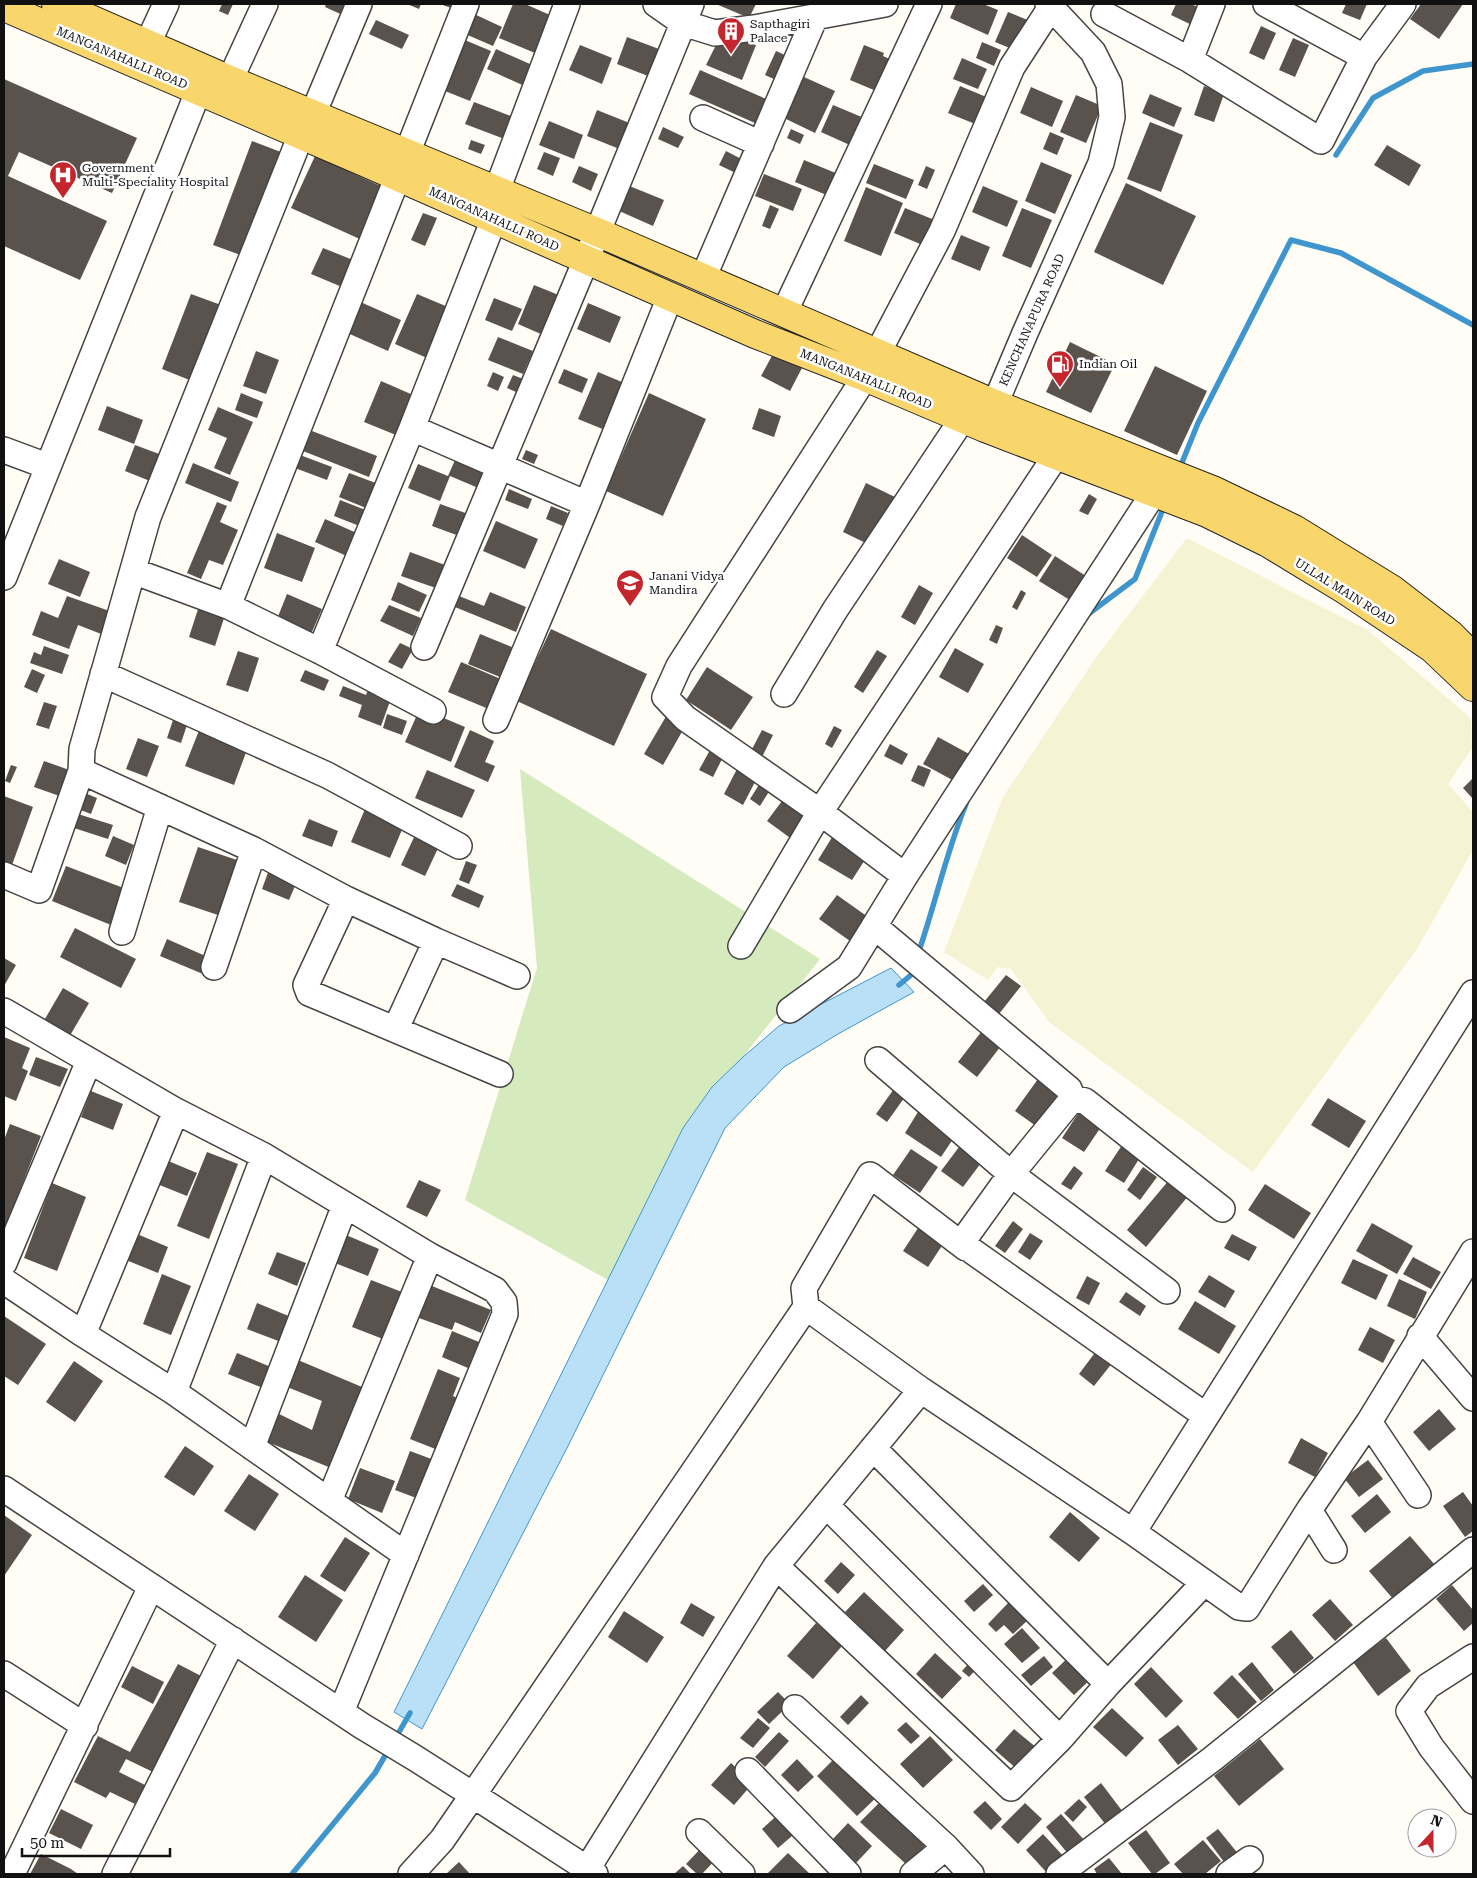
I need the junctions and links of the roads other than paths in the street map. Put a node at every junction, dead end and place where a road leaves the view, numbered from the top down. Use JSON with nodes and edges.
{"nodes":[{"id":1,"x":56,"y":4,"type":"edge"},
{"id":2,"x":166,"y":4,"type":"edge"},
{"id":3,"x":265,"y":4,"type":"edge"},
{"id":4,"x":359,"y":4,"type":"edge"},
{"id":5,"x":466,"y":4,"type":"edge"},
{"id":6,"x":568,"y":4,"type":"edge"},
{"id":7,"x":656,"y":4,"type":"edge"},
{"id":8,"x":885,"y":4,"type":"edge"},
{"id":9,"x":928,"y":4,"type":"edge"},
{"id":10,"x":1212,"y":4,"type":"edge"},
{"id":11,"x":1266,"y":4,"type":"edge"},
{"id":12,"x":1403,"y":4,"type":"edge"},
{"id":13,"x":1050,"y":6,"type":"edge"},
{"id":14,"x":4,"y":7,"type":"edge"},
{"id":15,"x":1106,"y":9,"type":"edge"},
{"id":16,"x":95,"y":12,"type":"edge"},
{"id":17,"x":687,"y":13,"type":"edge"},
{"id":18,"x":778,"y":14,"type":"edge"},
{"id":19,"x":815,"y":17,"type":"junction"},
{"id":20,"x":148,"y":43,"type":"junction"},
{"id":21,"x":1093,"y":52,"type":"junction"},
{"id":22,"x":1364,"y":57,"type":"junction"},
{"id":23,"x":1190,"y":60,"type":"junction"},
{"id":24,"x":212,"y":80,"type":"junction"},
{"id":25,"x":703,"y":118,"type":"dead end"},
{"id":26,"x":307,"y":124,"type":"junction"},
{"id":27,"x":761,"y":144,"type":"junction"},
{"id":28,"x":403,"y":165,"type":"junction"},
{"id":29,"x":497,"y":190,"type":"junction"},
{"id":30,"x":494,"y":219,"type":"junction"},
{"id":31,"x":597,"y":232,"type":"junction"},
{"id":32,"x":586,"y":260,"type":"junction"},
{"id":33,"x":703,"y":278,"type":"junction"},
{"id":34,"x":670,"y":297,"type":"junction"},
{"id":35,"x":784,"y":313,"type":"junction"},
{"id":36,"x":878,"y":354,"type":"junction"},
{"id":37,"x":865,"y":377,"type":"junction"},
{"id":38,"x":981,"y":417,"type":"junction"},
{"id":39,"x":412,"y":428,"type":"junction"},
{"id":40,"x":4,"y":450,"type":"edge"},
{"id":41,"x":1057,"y":454,"type":"junction"},
{"id":42,"x":47,"y":466,"type":"junction"},
{"id":43,"x":499,"y":467,"type":"junction"},
{"id":44,"x":1159,"y":482,"type":"junction"},
{"id":45,"x":587,"y":504,"type":"junction"},
{"id":46,"x":133,"y":571,"type":"junction"},
{"id":47,"x":4,"y":577,"type":"edge"},
{"id":48,"x":228,"y":606,"type":"junction"},
{"id":49,"x":424,"y":647,"type":"dead end"},
{"id":50,"x":320,"y":651,"type":"junction"},
{"id":51,"x":103,"y":674,"type":"junction"},
{"id":52,"x":1473,"y":676,"type":"edge"},
{"id":53,"x":784,"y":694,"type":"dead end"},
{"id":54,"x":433,"y":711,"type":"dead end"},
{"id":55,"x":496,"y":720,"type":"dead end"},
{"id":56,"x":81,"y":770,"type":"junction"},
{"id":57,"x":160,"y":807,"type":"junction"},
{"id":58,"x":820,"y":812,"type":"junction"},
{"id":59,"x":458,"y":846,"type":"dead end"},
{"id":60,"x":254,"y":850,"type":"junction"},
{"id":61,"x":4,"y":875,"type":"edge"},
{"id":62,"x":905,"y":876,"type":"junction"},
{"id":63,"x":346,"y":899,"type":"junction"},
{"id":64,"x":874,"y":926,"type":"junction"},
{"id":65,"x":122,"y":932,"type":"dead end"},
{"id":66,"x":436,"y":941,"type":"junction"},
{"id":67,"x":742,"y":946,"type":"dead end"},
{"id":68,"x":214,"y":967,"type":"dead end"},
{"id":69,"x":517,"y":976,"type":"dead end"},
{"id":70,"x":1471,"y":1005,"type":"edge"},
{"id":71,"x":790,"y":1010,"type":"dead end"},
{"id":72,"x":4,"y":1011,"type":"edge"},
{"id":73,"x":396,"y":1028,"type":"junction"},
{"id":74,"x":878,"y":1060,"type":"dead end"},
{"id":75,"x":90,"y":1061,"type":"junction"},
{"id":76,"x":500,"y":1074,"type":"dead end"},
{"id":77,"x":1073,"y":1098,"type":"junction"},
{"id":78,"x":176,"y":1111,"type":"junction"},
{"id":79,"x":264,"y":1156,"type":"junction"},
{"id":80,"x":1011,"y":1174,"type":"junction"},
{"id":81,"x":346,"y":1205,"type":"junction"},
{"id":82,"x":1222,"y":1209,"type":"dead end"},
{"id":83,"x":966,"y":1248,"type":"junction"},
{"id":84,"x":1473,"y":1252,"type":"edge"},
{"id":85,"x":430,"y":1256,"type":"junction"},
{"id":86,"x":4,"y":1263,"type":"edge"},
{"id":87,"x":4,"y":1280,"type":"edge"},
{"id":88,"x":1167,"y":1291,"type":"dead end"},
{"id":89,"x":806,"y":1306,"type":"junction"},
{"id":90,"x":83,"y":1334,"type":"junction"},
{"id":91,"x":1420,"y":1336,"type":"junction"},
{"id":92,"x":921,"y":1390,"type":"junction"},
{"id":93,"x":174,"y":1392,"type":"junction"},
{"id":94,"x":1473,"y":1398,"type":"edge"},
{"id":95,"x":1206,"y":1416,"type":"junction"},
{"id":96,"x":1369,"y":1422,"type":"junction"},
{"id":97,"x":252,"y":1447,"type":"junction"},
{"id":98,"x":873,"y":1448,"type":"junction"},
{"id":99,"x":4,"y":1489,"type":"edge"},
{"id":100,"x":1418,"y":1495,"type":"dead end"},
{"id":101,"x":329,"y":1501,"type":"junction"},
{"id":102,"x":826,"y":1506,"type":"junction"},
{"id":103,"x":1309,"y":1510,"type":"junction"},
{"id":104,"x":1133,"y":1532,"type":"junction"},
{"id":105,"x":1334,"y":1550,"type":"dead end"},
{"id":106,"x":1473,"y":1550,"type":"edge"},
{"id":107,"x":406,"y":1556,"type":"junction"},
{"id":108,"x":776,"y":1566,"type":"junction"},
{"id":109,"x":1204,"y":1583,"type":"junction"},
{"id":110,"x":151,"y":1587,"type":"junction"},
{"id":111,"x":233,"y":1640,"type":"junction"},
{"id":112,"x":1473,"y":1656,"type":"edge"},
{"id":113,"x":4,"y":1674,"type":"edge"},
{"id":114,"x":1108,"y":1684,"type":"junction"},
{"id":115,"x":795,"y":1708,"type":"dead end"},
{"id":116,"x":341,"y":1712,"type":"junction"},
{"id":117,"x":85,"y":1726,"type":"junction"},
{"id":118,"x":1060,"y":1739,"type":"junction"},
{"id":119,"x":748,"y":1771,"type":"dead end"},
{"id":120,"x":1465,"y":1775,"type":"edge"},
{"id":121,"x":474,"y":1794,"type":"junction"},
{"id":122,"x":1473,"y":1801,"type":"edge"},
{"id":123,"x":699,"y":1832,"type":"dead end"},
{"id":124,"x":946,"y":1847,"type":"junction"},
{"id":125,"x":1250,"y":1859,"type":"dead end"},
{"id":126,"x":589,"y":1872,"type":"edge"},
{"id":127,"x":12,"y":1874,"type":"edge"},
{"id":128,"x":115,"y":1874,"type":"edge"},
{"id":129,"x":411,"y":1874,"type":"edge"},
{"id":130,"x":742,"y":1874,"type":"edge"},
{"id":131,"x":848,"y":1874,"type":"edge"},
{"id":132,"x":913,"y":1874,"type":"edge"},
{"id":133,"x":971,"y":1874,"type":"edge"},
{"id":134,"x":1058,"y":1874,"type":"edge"},
{"id":135,"x":1230,"y":1874,"type":"edge"}],
"edges":[{"from":1,"to":16,"type":"main road","name":"MANGANAHALLI ROAD"},
{"from":2,"to":20,"type":"street"},
{"from":3,"to":24,"type":"street"},
{"from":4,"to":26,"type":"street"},
{"from":5,"to":28,"type":"street"},
{"from":6,"to":29,"type":"street"},
{"from":7,"to":17,"type":"street"},
{"from":8,"to":19,"type":"street"},
{"from":9,"to":35,"type":"street"},
{"from":10,"to":23,"type":"street"},
{"from":11,"to":22,"type":"street"},
{"from":12,"to":22,"type":"street"},
{"from":13,"to":21,"type":"street","name":"KENCHANAPURA ROAD"},
{"from":13,"to":36,"type":"street"},
{"from":14,"to":24,"type":"main road","name":"MANGANAHALLI ROAD"},
{"from":15,"to":21,"type":"street"},
{"from":15,"to":23,"type":"street"},
{"from":16,"to":20,"type":"main road","name":"MANGANAHALLI ROAD"},
{"from":17,"to":18,"type":"street"},
{"from":17,"to":31,"type":"street"},
{"from":18,"to":19,"type":"street"},
{"from":19,"to":27,"type":"street"},
{"from":20,"to":24,"type":"main road","name":"MANGANAHALLI ROAD"},
{"from":21,"to":38,"type":"street","name":"KENCHANAPURA ROAD"},
{"from":22,"to":23,"type":"street"},
{"from":24,"to":26,"type":"main road","name":"MANGANAHALLI ROAD"},
{"from":24,"to":42,"type":"street"},
{"from":25,"to":27,"type":"street"},
{"from":26,"to":28,"type":"main road","name":"MANGANAHALLI ROAD"},
{"from":26,"to":46,"type":"street"},
{"from":27,"to":33,"type":"street"},
{"from":28,"to":29,"type":"main road","name":"MANGANAHALLI ROAD"},
{"from":28,"to":30,"type":"main road","name":"MANGANAHALLI ROAD"},
{"from":28,"to":48,"type":"street"},
{"from":29,"to":31,"type":"main road","name":"MANGANAHALLI ROAD"},
{"from":30,"to":32,"type":"main road","name":"MANGANAHALLI ROAD"},
{"from":30,"to":39,"type":"street"},
{"from":31,"to":32,"type":"street"},
{"from":31,"to":33,"type":"main road","name":"MANGANAHALLI ROAD"},
{"from":32,"to":34,"type":"main road","name":"MANGANAHALLI ROAD"},
{"from":32,"to":43,"type":"street"},
{"from":33,"to":35,"type":"main road","name":"MANGANAHALLI ROAD"},
{"from":34,"to":37,"type":"main road","name":"MANGANAHALLI ROAD"},
{"from":34,"to":45,"type":"street"},
{"from":35,"to":36,"type":"main road","name":"MANGANAHALLI ROAD"},
{"from":36,"to":37,"type":"street"},
{"from":36,"to":38,"type":"main road","name":"MANGANAHALLI ROAD"},
{"from":37,"to":38,"type":"main road","name":"MANGANAHALLI ROAD"},
{"from":37,"to":58,"type":"street"},
{"from":38,"to":41,"type":"main road"},
{"from":38,"to":44,"type":"main road"},
{"from":38,"to":53,"type":"street","name":"KENCHANAPURA ROAD"},
{"from":39,"to":43,"type":"street"},
{"from":39,"to":50,"type":"street"},
{"from":40,"to":42,"type":"street"},
{"from":41,"to":44,"type":"main road"},
{"from":41,"to":58,"type":"street"},
{"from":42,"to":47,"type":"street"},
{"from":43,"to":45,"type":"street"},
{"from":43,"to":49,"type":"street"},
{"from":44,"to":52,"type":"main road","name":"ULLAL MAIN ROAD"},
{"from":44,"to":62,"type":"street"},
{"from":45,"to":55,"type":"street"},
{"from":46,"to":48,"type":"street"},
{"from":46,"to":51,"type":"street"},
{"from":48,"to":50,"type":"street"},
{"from":50,"to":54,"type":"street"},
{"from":51,"to":56,"type":"street"},
{"from":51,"to":59,"type":"street"},
{"from":56,"to":57,"type":"street"},
{"from":56,"to":61,"type":"street"},
{"from":57,"to":60,"type":"street"},
{"from":57,"to":65,"type":"street"},
{"from":58,"to":62,"type":"street"},
{"from":58,"to":67,"type":"street"},
{"from":60,"to":63,"type":"street"},
{"from":60,"to":68,"type":"street"},
{"from":62,"to":64,"type":"street"},
{"from":63,"to":66,"type":"street"},
{"from":63,"to":73,"type":"street"},
{"from":64,"to":71,"type":"street"},
{"from":64,"to":77,"type":"street"},
{"from":66,"to":69,"type":"street"},
{"from":66,"to":73,"type":"street"},
{"from":70,"to":95,"type":"street"},
{"from":72,"to":75,"type":"street"},
{"from":73,"to":76,"type":"street"},
{"from":74,"to":80,"type":"street"},
{"from":75,"to":78,"type":"street"},
{"from":75,"to":86,"type":"street"},
{"from":77,"to":80,"type":"street"},
{"from":77,"to":82,"type":"street"},
{"from":78,"to":79,"type":"street"},
{"from":78,"to":90,"type":"street"},
{"from":79,"to":81,"type":"street"},
{"from":79,"to":93,"type":"street"},
{"from":80,"to":83,"type":"street"},
{"from":80,"to":88,"type":"street"},
{"from":81,"to":85,"type":"street"},
{"from":81,"to":97,"type":"street"},
{"from":83,"to":89,"type":"street"},
{"from":83,"to":95,"type":"street"},
{"from":84,"to":91,"type":"street"},
{"from":85,"to":101,"type":"street"},
{"from":85,"to":107,"type":"street"},
{"from":87,"to":90,"type":"street"},
{"from":89,"to":92,"type":"street"},
{"from":89,"to":121,"type":"street"},
{"from":90,"to":93,"type":"street"},
{"from":91,"to":94,"type":"street"},
{"from":91,"to":96,"type":"street"},
{"from":92,"to":98,"type":"street"},
{"from":92,"to":104,"type":"street"},
{"from":93,"to":97,"type":"street"},
{"from":95,"to":104,"type":"street"},
{"from":96,"to":100,"type":"street"},
{"from":96,"to":103,"type":"street"},
{"from":97,"to":101,"type":"street"},
{"from":98,"to":102,"type":"street"},
{"from":98,"to":114,"type":"street"},
{"from":99,"to":110,"type":"street"},
{"from":101,"to":107,"type":"street"},
{"from":102,"to":108,"type":"street"},
{"from":102,"to":118,"type":"street"},
{"from":103,"to":105,"type":"street"},
{"from":103,"to":109,"type":"street"},
{"from":104,"to":109,"type":"street"},
{"from":106,"to":134,"type":"street"},
{"from":107,"to":116,"type":"street"},
{"from":108,"to":118,"type":"street"},
{"from":108,"to":126,"type":"street"},
{"from":109,"to":114,"type":"street"},
{"from":110,"to":111,"type":"street"},
{"from":110,"to":117,"type":"street"},
{"from":111,"to":116,"type":"street"},
{"from":111,"to":128,"type":"street"},
{"from":112,"to":120,"type":"street"},
{"from":113,"to":117,"type":"street"},
{"from":114,"to":118,"type":"street"},
{"from":115,"to":124,"type":"street"},
{"from":116,"to":121,"type":"street"},
{"from":117,"to":127,"type":"street"},
{"from":119,"to":131,"type":"street"},
{"from":120,"to":122,"type":"street"},
{"from":121,"to":126,"type":"street"},
{"from":121,"to":129,"type":"street"},
{"from":123,"to":130,"type":"street"},
{"from":124,"to":132,"type":"street"},
{"from":124,"to":133,"type":"street"},
{"from":125,"to":135,"type":"street"}]}
